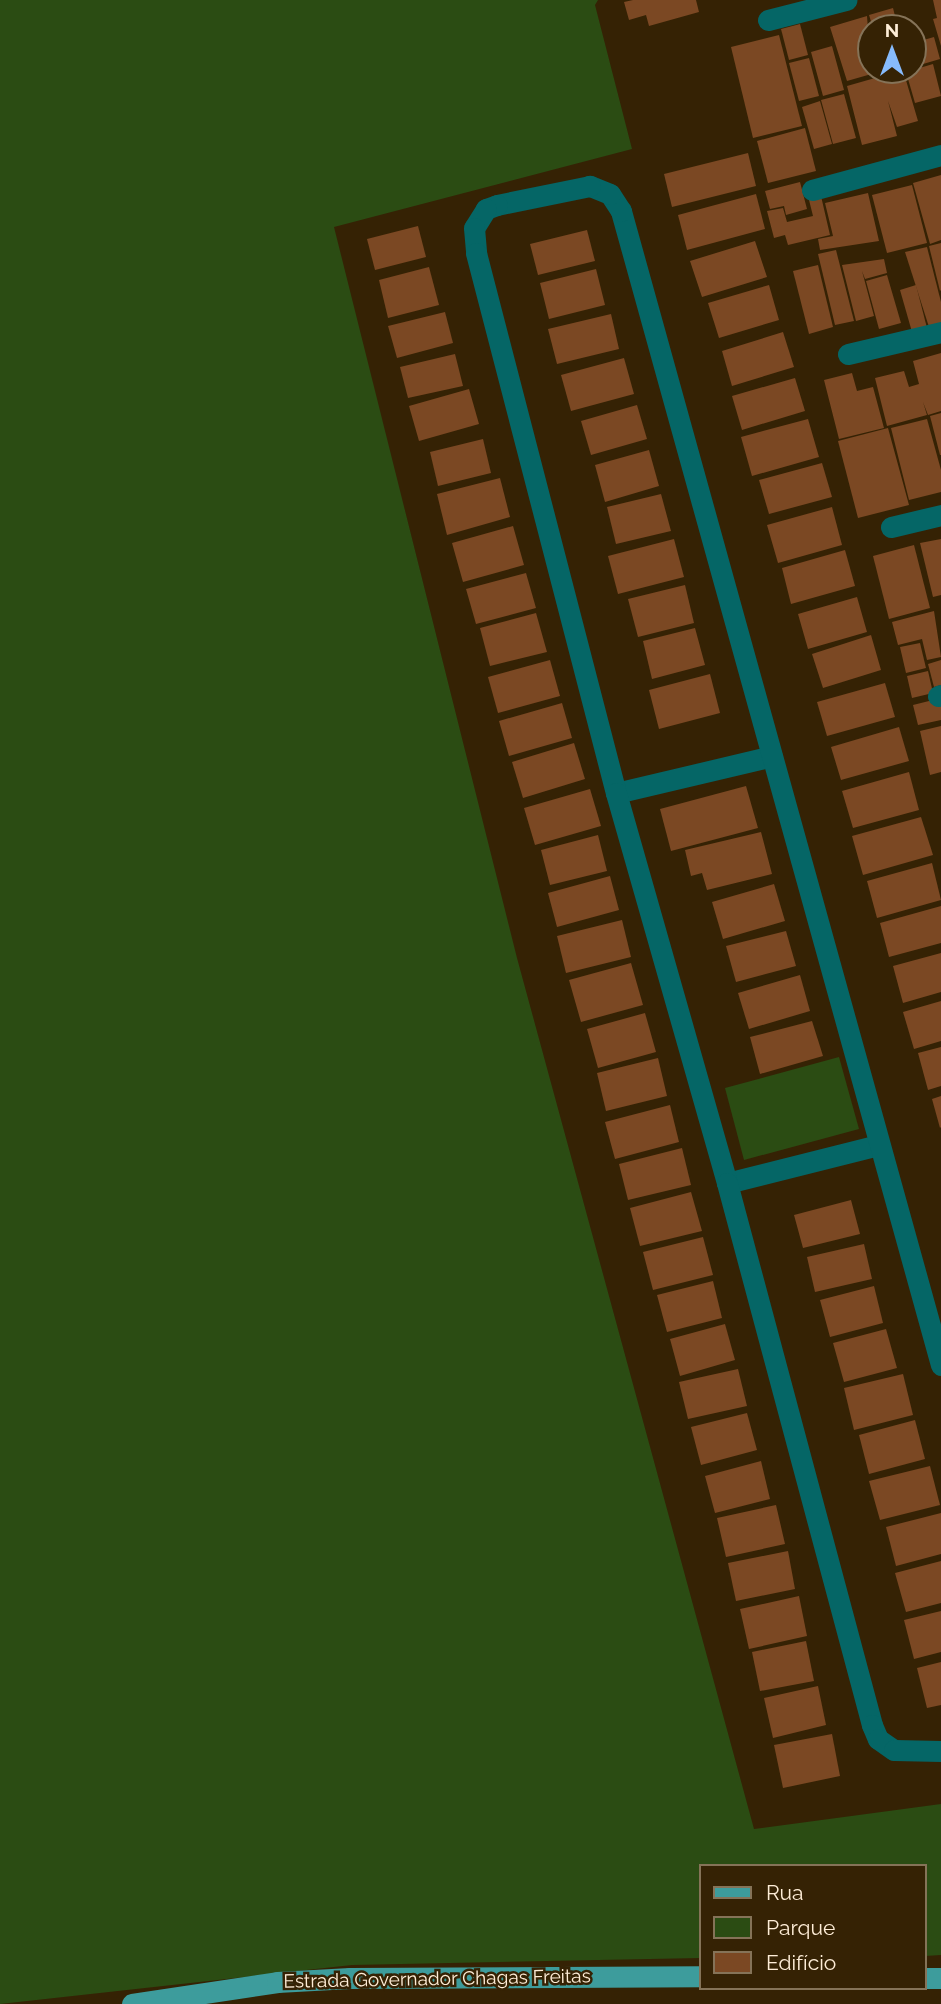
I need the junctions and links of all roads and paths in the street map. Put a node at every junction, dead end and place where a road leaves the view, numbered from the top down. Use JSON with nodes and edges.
{"nodes":[{"id":1,"x":846,"y":0,"type":"edge"},
{"id":2,"x":768,"y":20,"type":"dead end"},
{"id":3,"x":941,"y":155,"type":"edge"},
{"id":4,"x":812,"y":190,"type":"dead end"},
{"id":5,"x":941,"y":332,"type":"edge"},
{"id":6,"x":848,"y":354,"type":"dead end"},
{"id":7,"x":941,"y":515,"type":"edge"},
{"id":8,"x":891,"y":527,"type":"dead end"},
{"id":9,"x":772,"y":756,"type":"junction"},
{"id":10,"x":616,"y":793,"type":"junction"},
{"id":11,"x":878,"y":1145,"type":"junction"},
{"id":12,"x":727,"y":1183,"type":"junction"},
{"id":13,"x":941,"y":1365,"type":"edge"},
{"id":14,"x":941,"y":1751,"type":"edge"},
{"id":15,"x":699,"y":1976,"type":"edge"},
{"id":16,"x":132,"y":2004,"type":"edge"}],
"edges":[{"from":1,"to":2,"type":"street"},
{"from":3,"to":4,"type":"street"},
{"from":5,"to":6,"type":"street"},
{"from":7,"to":8,"type":"street"},
{"from":9,"to":10,"type":"street"},
{"from":9,"to":10,"type":"street"},
{"from":9,"to":11,"type":"street"},
{"from":10,"to":12,"type":"street"},
{"from":11,"to":12,"type":"street"},
{"from":11,"to":13,"type":"street"},
{"from":12,"to":14,"type":"street"},
{"from":15,"to":16,"type":"main road","name":"Estrada Governador Chagas Freitas"}]}
